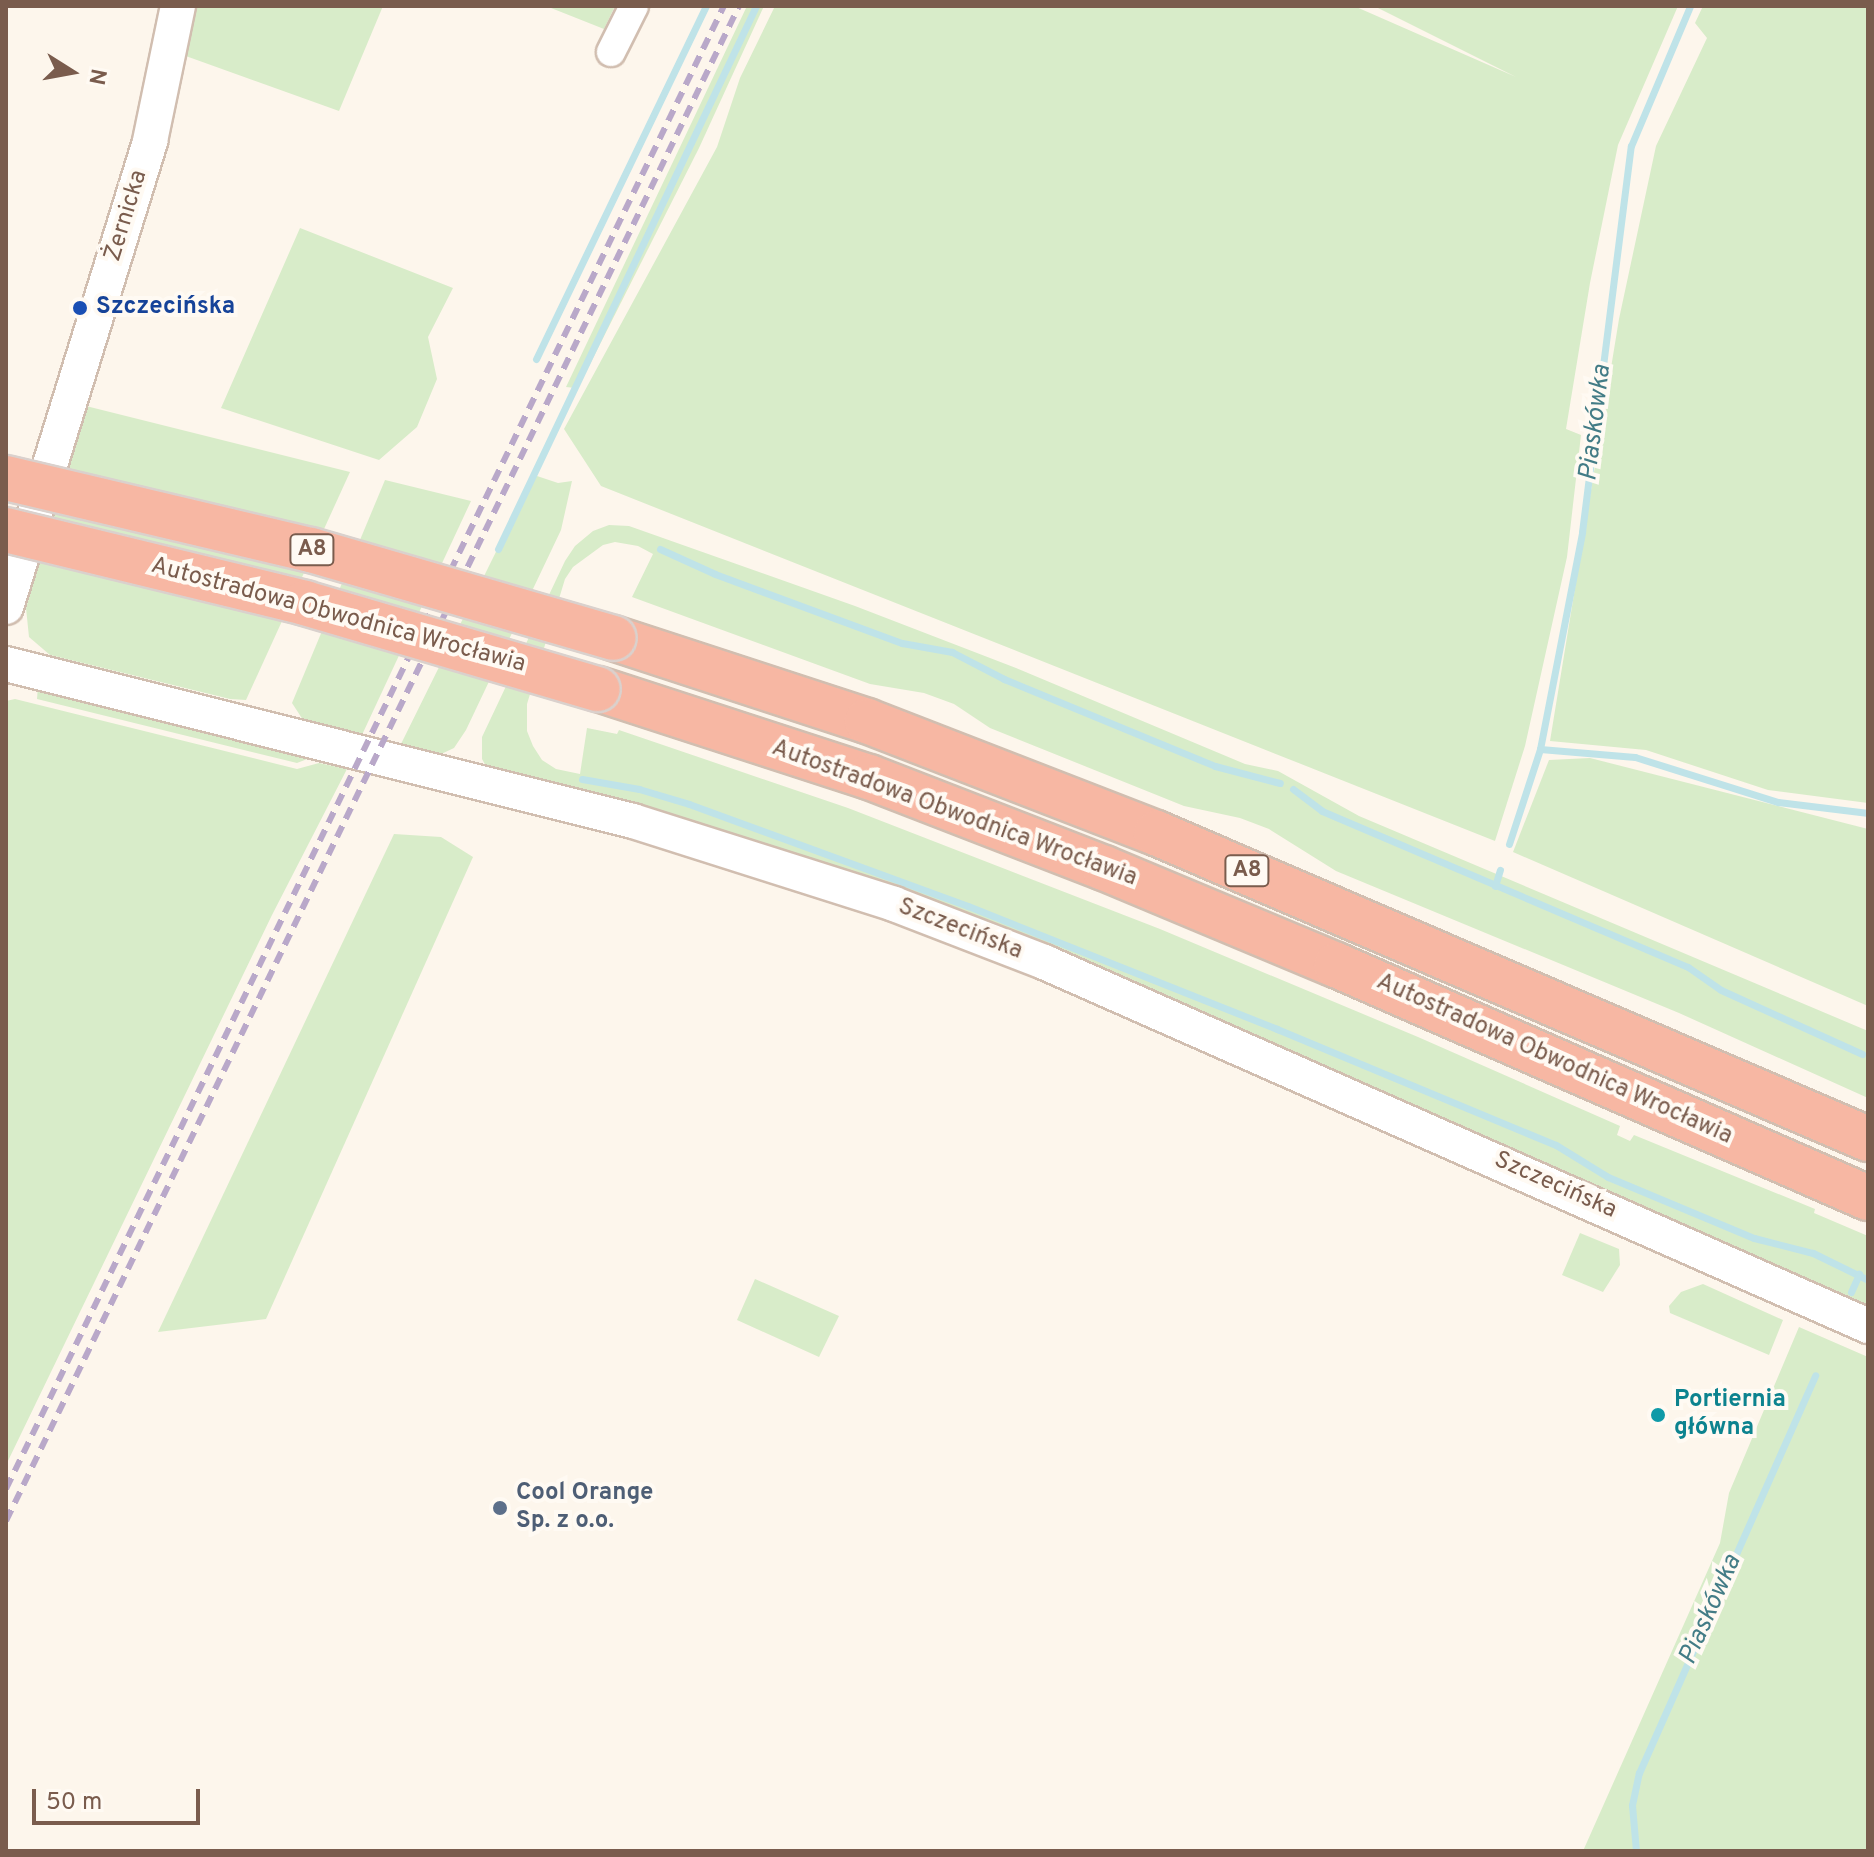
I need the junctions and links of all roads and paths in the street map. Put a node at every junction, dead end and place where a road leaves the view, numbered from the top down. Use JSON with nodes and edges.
{"nodes":[{"id":1,"x":178,"y":6,"type":"edge"},
{"id":2,"x":634,"y":6,"type":"edge"},
{"id":3,"x":611,"y":52,"type":"dead end"},
{"id":4,"x":6,"y":478,"type":"edge"},
{"id":5,"x":6,"y":530,"type":"edge"},
{"id":6,"x":6,"y":607,"type":"edge"},
{"id":7,"x":6,"y":664,"type":"edge"},
{"id":8,"x":1868,"y":1139,"type":"edge"},
{"id":9,"x":1868,"y":1198,"type":"edge"},
{"id":10,"x":1868,"y":1326,"type":"edge"}],
"edges":[{"from":1,"to":6,"type":"street","name":"Żernicka"},
{"from":2,"to":3,"type":"street"},
{"from":4,"to":8,"type":"highway","number":"A8","bridge":true},
{"from":5,"to":9,"type":"highway","name":"Autostradowa Obwodnica Wrocławia","number":"A8","bridge":true},
{"from":7,"to":10,"type":"street","name":"Szczecińska"}]}
